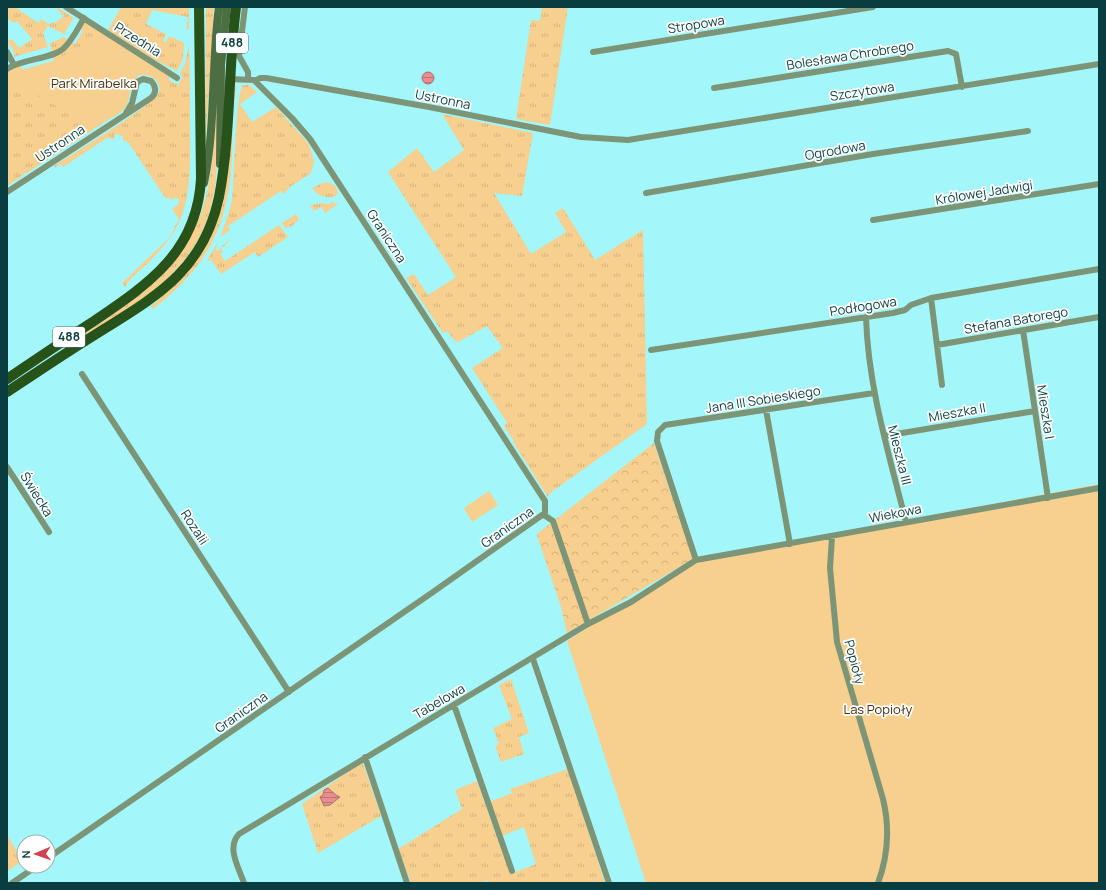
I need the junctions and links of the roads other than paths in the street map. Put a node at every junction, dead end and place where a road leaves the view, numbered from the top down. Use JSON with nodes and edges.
{"nodes":[{"id":1,"x":66,"y":7,"type":"edge"},
{"id":2,"x":219,"y":7,"type":"edge"},
{"id":3,"x":227,"y":7,"type":"edge"},
{"id":4,"x":236,"y":7,"type":"edge"},
{"id":5,"x":245,"y":7,"type":"edge"},
{"id":6,"x":873,"y":7,"type":"edge"},
{"id":7,"x":199,"y":10,"type":"edge"},
{"id":8,"x":84,"y":18,"type":"junction"},
{"id":9,"x":7,"y":52,"type":"edge"},
{"id":10,"x":593,"y":52,"type":"dead end"},
{"id":11,"x":1099,"y":64,"type":"edge"},
{"id":12,"x":14,"y":65,"type":"junction"},
{"id":13,"x":7,"y":69,"type":"edge"},
{"id":14,"x":177,"y":78,"type":"dead end"},
{"id":15,"x":229,"y":79,"type":"junction"},
{"id":16,"x":248,"y":79,"type":"junction"},
{"id":17,"x":255,"y":81,"type":"junction"},
{"id":18,"x":962,"y":87,"type":"junction"},
{"id":19,"x":714,"y":88,"type":"dead end"},
{"id":20,"x":126,"y":113,"type":"junction"},
{"id":21,"x":1028,"y":131,"type":"dead end"},
{"id":22,"x":628,"y":140,"type":"joint"},
{"id":23,"x":222,"y":179,"type":"junction"},
{"id":24,"x":1099,"y":184,"type":"edge"},
{"id":25,"x":7,"y":192,"type":"edge"},
{"id":26,"x":646,"y":193,"type":"dead end"},
{"id":27,"x":198,"y":206,"type":"junction"},
{"id":28,"x":873,"y":220,"type":"dead end"},
{"id":29,"x":1099,"y":269,"type":"edge"},
{"id":30,"x":932,"y":298,"type":"junction"},
{"id":31,"x":866,"y":317,"type":"junction"},
{"id":32,"x":1099,"y":317,"type":"edge"},
{"id":33,"x":1022,"y":330,"type":"junction"},
{"id":34,"x":937,"y":345,"type":"junction"},
{"id":35,"x":652,"y":350,"type":"dead end"},
{"id":36,"x":82,"y":374,"type":"dead end"},
{"id":37,"x":7,"y":379,"type":"edge"},
{"id":38,"x":942,"y":385,"type":"dead end"},
{"id":39,"x":7,"y":392,"type":"edge"},
{"id":40,"x":874,"y":393,"type":"junction"},
{"id":41,"x":766,"y":410,"type":"junction"},
{"id":42,"x":1035,"y":411,"type":"junction"},
{"id":43,"x":884,"y":436,"type":"junction"},
{"id":44,"x":7,"y":467,"type":"edge"},
{"id":45,"x":1099,"y":488,"type":"edge"},
{"id":46,"x":1048,"y":498,"type":"junction"},
{"id":47,"x":544,"y":515,"type":"junction"},
{"id":48,"x":906,"y":522,"type":"junction"},
{"id":49,"x":49,"y":532,"type":"dead end"},
{"id":50,"x":832,"y":537,"type":"junction"},
{"id":51,"x":790,"y":544,"type":"junction"},
{"id":52,"x":696,"y":560,"type":"junction"},
{"id":53,"x":588,"y":624,"type":"junction"},
{"id":54,"x":533,"y":659,"type":"junction"},
{"id":55,"x":289,"y":692,"type":"junction"},
{"id":56,"x":454,"y":705,"type":"junction"},
{"id":57,"x":365,"y":757,"type":"junction"},
{"id":58,"x":56,"y":852,"type":"edge"},
{"id":59,"x":512,"y":871,"type":"dead end"},
{"id":60,"x":25,"y":874,"type":"edge"},
{"id":61,"x":12,"y":883,"type":"edge"},
{"id":62,"x":244,"y":883,"type":"edge"},
{"id":63,"x":407,"y":883,"type":"edge"},
{"id":64,"x":609,"y":883,"type":"edge"},
{"id":65,"x":878,"y":883,"type":"edge"}],
"edges":[{"from":1,"to":8,"type":"street","name":"Przednia"},
{"from":2,"to":27,"type":"main road"},
{"from":3,"to":23,"type":"main road"},
{"from":4,"to":15,"type":"main road","number":"488"},
{"from":5,"to":16,"type":"street"},
{"from":6,"to":10,"type":"street","name":"Stropowa"},
{"from":7,"to":27,"type":"main road","number":"488"},
{"from":8,"to":12,"type":"street"},
{"from":8,"to":14,"type":"street","name":"Przednia"},
{"from":9,"to":12,"type":"street"},
{"from":11,"to":18,"type":"street","name":"Szczytowa"},
{"from":12,"to":13,"type":"street"},
{"from":15,"to":16,"type":"street","name":"Graniczna"},
{"from":15,"to":23,"type":"main road","number":"488"},
{"from":16,"to":17,"type":"street","name":"Graniczna"},
{"from":17,"to":22,"type":"street","name":"Ustronna"},
{"from":17,"to":47,"type":"street","name":"Graniczna"},
{"from":18,"to":19,"type":"street","name":"Bolesława Chrobrego"},
{"from":18,"to":22,"type":"street","name":"Szczytowa"},
{"from":20,"to":20,"type":"street","name":"Ustronna"},
{"from":20,"to":25,"type":"street","name":"Ustronna"},
{"from":21,"to":26,"type":"street","name":"Ogrodowa"},
{"from":23,"to":39,"type":"main road","number":"488"},
{"from":24,"to":28,"type":"street","name":"Królowej Jadwigi"},
{"from":27,"to":37,"type":"main road","number":"488"},
{"from":29,"to":30,"type":"street","name":"Podłogowa"},
{"from":30,"to":31,"type":"street","name":"Podłogowa"},
{"from":30,"to":34,"type":"street"},
{"from":31,"to":35,"type":"street","name":"Podłogowa"},
{"from":31,"to":40,"type":"street","name":"Mieszka III"},
{"from":32,"to":33,"type":"street","name":"Stefana Batorego"},
{"from":33,"to":34,"type":"street","name":"Stefana Batorego"},
{"from":33,"to":42,"type":"street","name":"Mieszka I"},
{"from":34,"to":38,"type":"street"},
{"from":36,"to":55,"type":"street","name":"Rozalii"},
{"from":40,"to":41,"type":"street","name":"Jana III Sobieskiego"},
{"from":40,"to":43,"type":"street","name":"Mieszka III"},
{"from":41,"to":51,"type":"street"},
{"from":41,"to":52,"type":"street","name":"Jana III Sobieskiego"},
{"from":42,"to":43,"type":"street","name":"Mieszka II"},
{"from":42,"to":46,"type":"street","name":"Mieszka I"},
{"from":43,"to":48,"type":"street","name":"Mieszka III"},
{"from":44,"to":49,"type":"street","name":"Świecka"},
{"from":45,"to":46,"type":"street","name":"Wiekowa"},
{"from":46,"to":48,"type":"street","name":"Wiekowa"},
{"from":47,"to":53,"type":"street"},
{"from":47,"to":55,"type":"street","name":"Graniczna"},
{"from":48,"to":50,"type":"street","name":"Wiekowa"},
{"from":50,"to":51,"type":"street","name":"Wiekowa"},
{"from":50,"to":65,"type":"street","name":"Popioły"},
{"from":51,"to":52,"type":"street","name":"Wiekowa"},
{"from":52,"to":53,"type":"street","name":"Tabelowa"},
{"from":53,"to":54,"type":"street","name":"Tabelowa"},
{"from":54,"to":56,"type":"street","name":"Tabelowa"},
{"from":54,"to":64,"type":"street"},
{"from":55,"to":58,"type":"street","name":"Graniczna"},
{"from":56,"to":57,"type":"street","name":"Tabelowa"},
{"from":56,"to":59,"type":"street"},
{"from":57,"to":62,"type":"street","name":"Tabelowa"},
{"from":57,"to":63,"type":"street"},
{"from":60,"to":61,"type":"street"}]}
